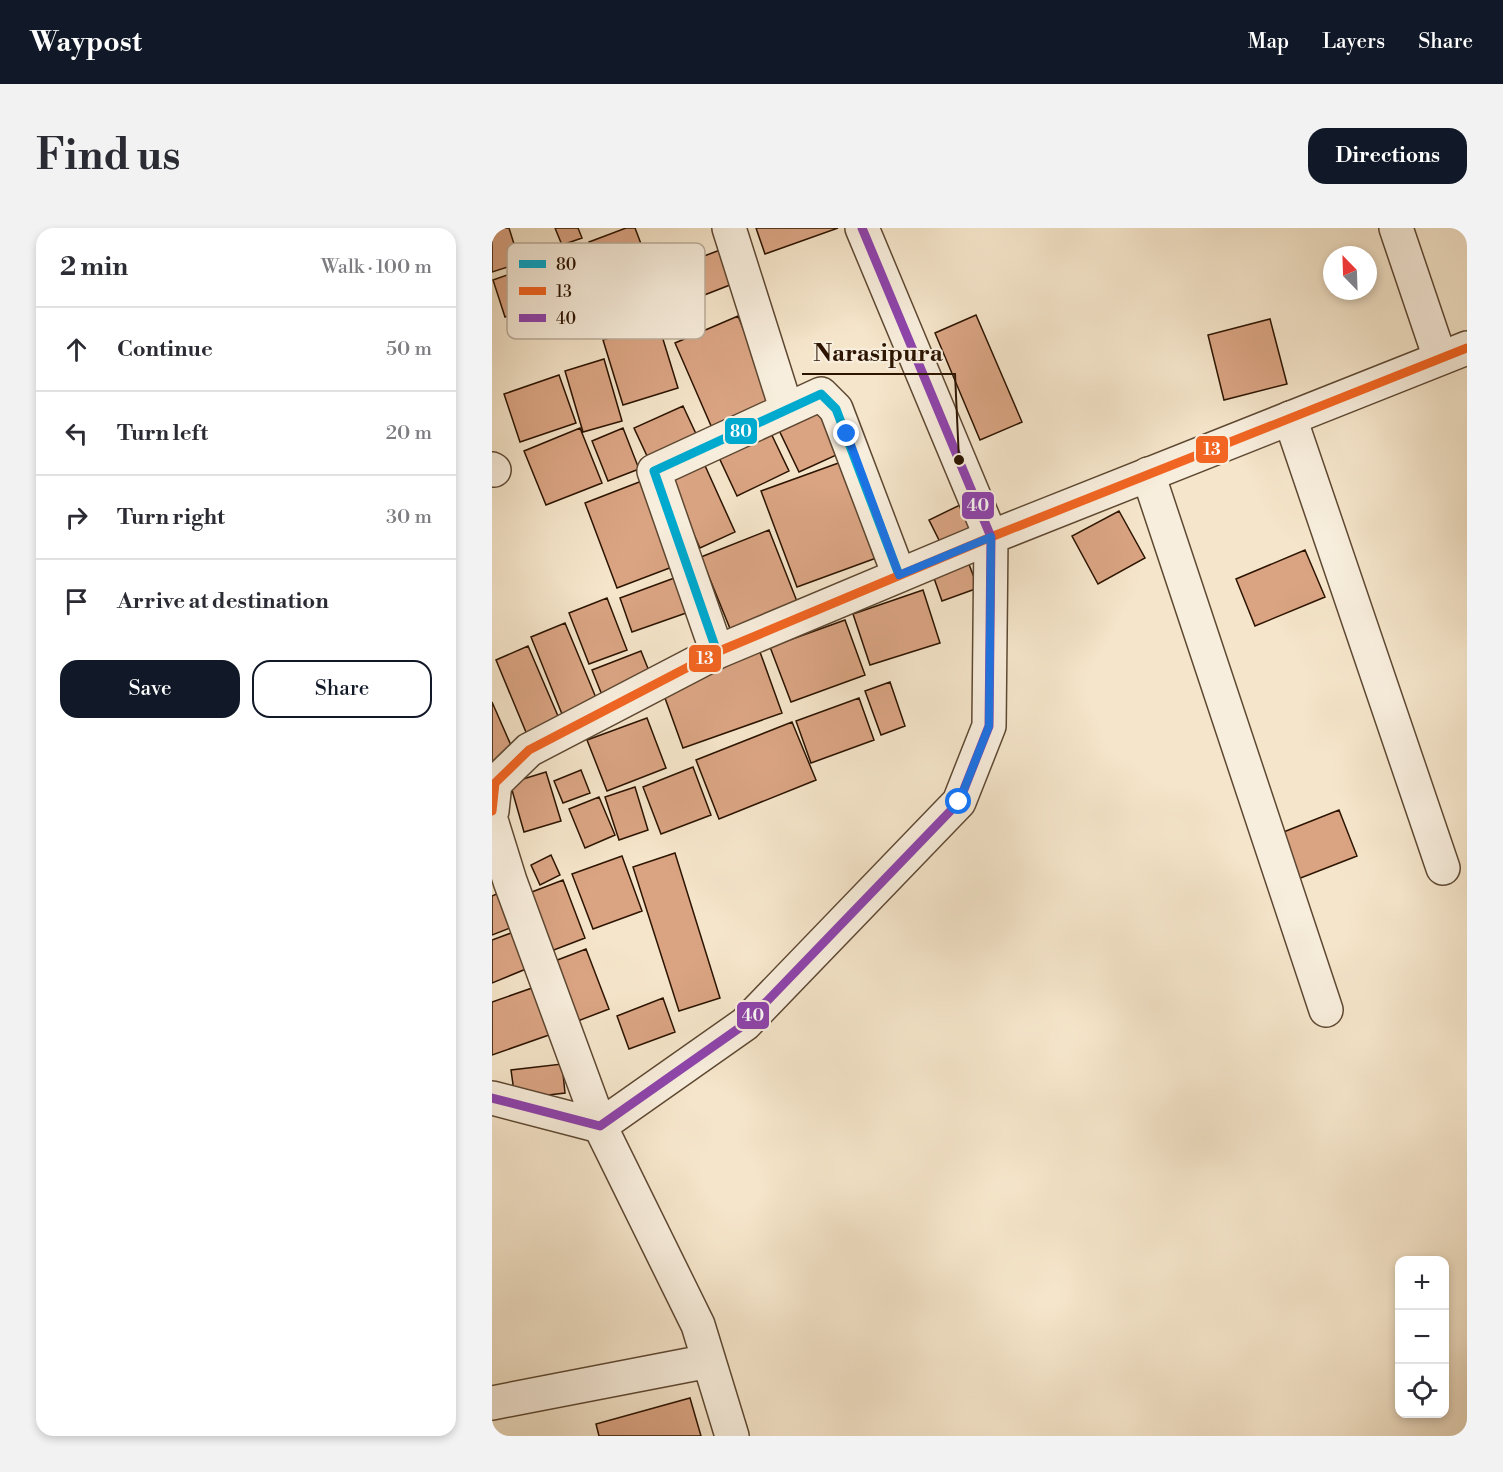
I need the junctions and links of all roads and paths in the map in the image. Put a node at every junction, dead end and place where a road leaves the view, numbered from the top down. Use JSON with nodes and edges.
{"nodes":[{"id":1,"x":729,"y":228,"type":"edge"},
{"id":2,"x":862,"y":228,"type":"edge"},
{"id":3,"x":1396,"y":228,"type":"edge"},
{"id":4,"x":1454,"y":353,"type":"edge"},
{"id":5,"x":786,"y":408,"type":"junction"},
{"id":6,"x":1290,"y":418,"type":"junction"},
{"id":7,"x":1149,"y":474,"type":"junction"},
{"id":8,"x":991,"y":537,"type":"junction"},
{"id":9,"x":899,"y":575,"type":"junction"},
{"id":10,"x":717,"y":652,"type":"junction"},
{"id":11,"x":492,"y":811,"type":"edge"},
{"id":12,"x":492,"y":823,"type":"edge"},
{"id":13,"x":1443,"y":868,"type":"dead end"},
{"id":14,"x":1326,"y":1010,"type":"dead end"},
{"id":15,"x":492,"y":1098,"type":"edge"},
{"id":16,"x":600,"y":1126,"type":"junction"},
{"id":17,"x":709,"y":1361,"type":"junction"},
{"id":18,"x":492,"y":1403,"type":"edge"},
{"id":19,"x":732,"y":1436,"type":"edge"}],
"edges":[{"from":1,"to":5,"type":"street"},
{"from":2,"to":8,"type":"street"},
{"from":3,"to":4,"type":"street"},
{"from":4,"to":6,"type":"street"},
{"from":5,"to":9,"type":"street"},
{"from":5,"to":10,"type":"street"},
{"from":6,"to":7,"type":"street"},
{"from":6,"to":13,"type":"street"},
{"from":7,"to":8,"type":"street"},
{"from":7,"to":14,"type":"street"},
{"from":8,"to":9,"type":"street"},
{"from":8,"to":16,"type":"street"},
{"from":9,"to":10,"type":"street"},
{"from":10,"to":11,"type":"street"},
{"from":12,"to":16,"type":"street"},
{"from":15,"to":16,"type":"street"},
{"from":16,"to":17,"type":"street"},
{"from":17,"to":18,"type":"street"},
{"from":17,"to":19,"type":"street"}]}
